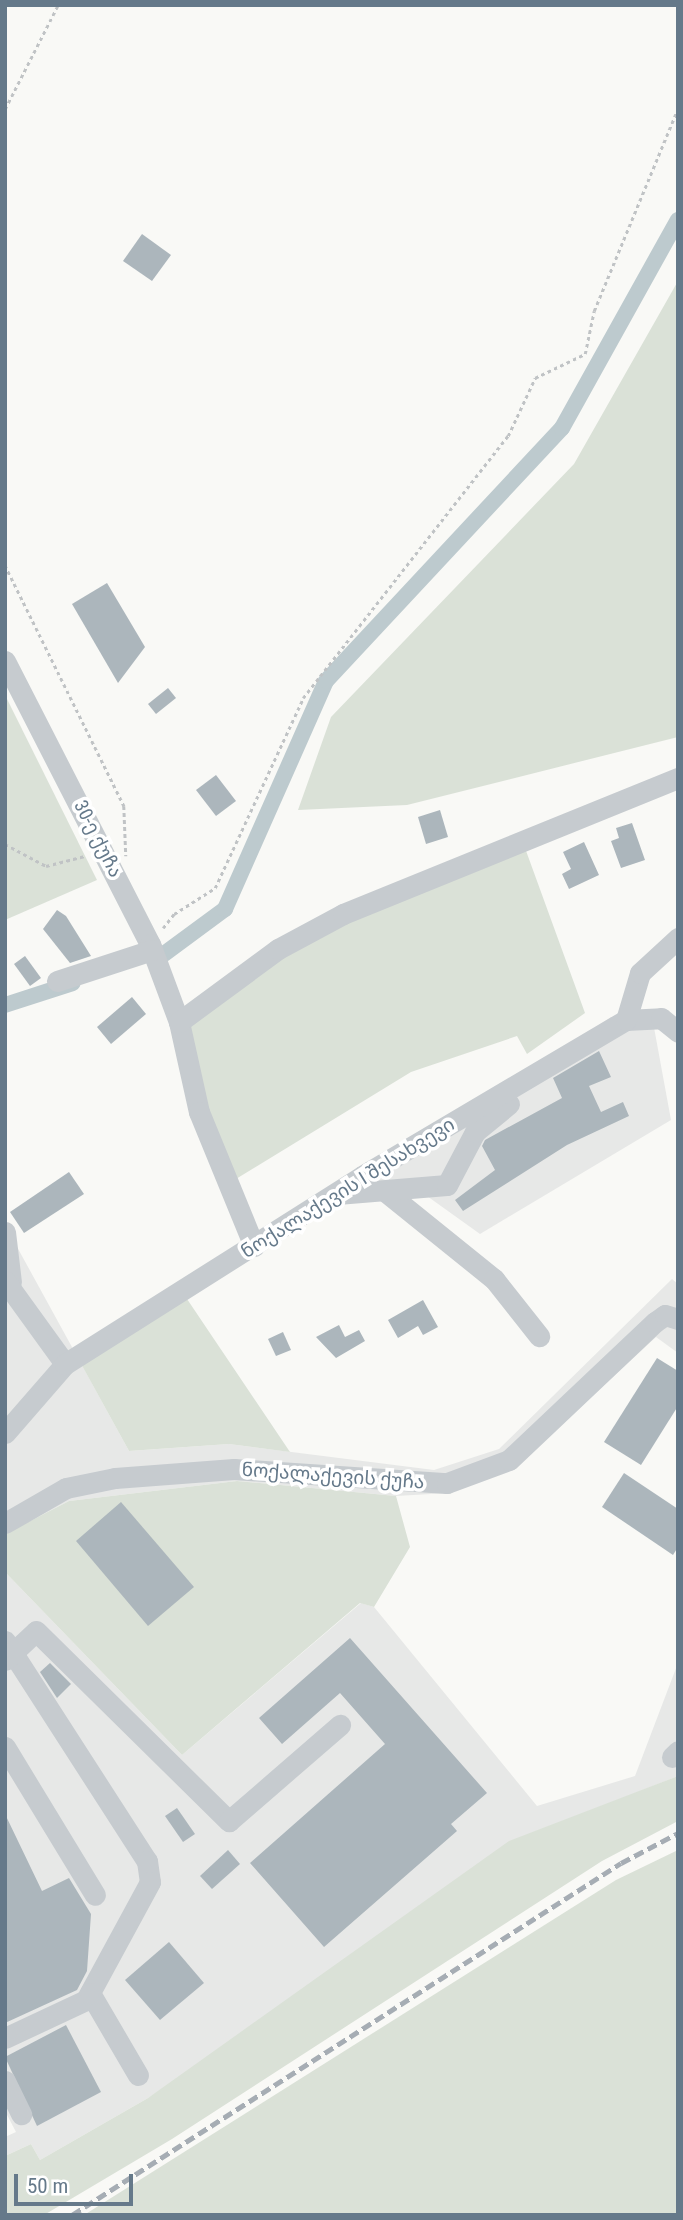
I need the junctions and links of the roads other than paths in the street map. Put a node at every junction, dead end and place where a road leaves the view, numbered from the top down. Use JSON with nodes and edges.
{"nodes":[{"id":1,"x":5,"y":661,"type":"edge"},
{"id":2,"x":678,"y":778,"type":"edge"},
{"id":3,"x":678,"y":938,"type":"edge"},
{"id":4,"x":151,"y":947,"type":"junction"},
{"id":5,"x":57,"y":981,"type":"dead end"},
{"id":6,"x":626,"y":1020,"type":"junction"},
{"id":7,"x":179,"y":1022,"type":"junction"},
{"id":8,"x":678,"y":1032,"type":"edge"},
{"id":9,"x":536,"y":1088,"type":"dead end"},
{"id":10,"x":386,"y":1192,"type":"junction"},
{"id":11,"x":337,"y":1194,"type":"junction"},
{"id":12,"x":5,"y":1232,"type":"edge"},
{"id":13,"x":254,"y":1246,"type":"junction"},
{"id":14,"x":8,"y":1281,"type":"edge"},
{"id":15,"x":678,"y":1319,"type":"edge"},
{"id":16,"x":539,"y":1336,"type":"dead end"},
{"id":17,"x":65,"y":1364,"type":"junction"},
{"id":18,"x":5,"y":1433,"type":"edge"},
{"id":19,"x":5,"y":1522,"type":"edge"},
{"id":20,"x":8,"y":1651,"type":"edge"},
{"id":21,"x":340,"y":1726,"type":"dead end"},
{"id":22,"x":5,"y":1747,"type":"edge"},
{"id":23,"x":95,"y":1895,"type":"dead end"},
{"id":24,"x":90,"y":1993,"type":"junction"},
{"id":25,"x":5,"y":2038,"type":"edge"},
{"id":26,"x":138,"y":2075,"type":"dead end"},
{"id":27,"x":5,"y":2081,"type":"edge"},
{"id":28,"x":21,"y":2114,"type":"dead end"}],
"edges":[{"from":1,"to":4,"type":"street","name":"30-ე ქუჩა"},
{"from":2,"to":7,"type":"street"},
{"from":3,"to":6,"type":"street"},
{"from":4,"to":5,"type":"street"},
{"from":4,"to":7,"type":"street","name":"30-ე ქუჩა"},
{"from":6,"to":8,"type":"street"},
{"from":6,"to":11,"type":"street","name":"ნოქალაქევის I შესახვევი"},
{"from":7,"to":13,"type":"street","name":"30-ე ქუჩა"},
{"from":9,"to":10,"type":"street"},
{"from":10,"to":11,"type":"street"},
{"from":10,"to":16,"type":"street"},
{"from":11,"to":13,"type":"street","name":"ნოქალაქევის I შესახვევი"},
{"from":12,"to":14,"type":"street"},
{"from":13,"to":17,"type":"street","name":"ნოქალაქევის I შესახვევი"},
{"from":14,"to":17,"type":"street"},
{"from":15,"to":19,"type":"street","name":"ნოქალაქევის ქუჩა"},
{"from":17,"to":18,"type":"street","name":"ნოქალაქევის I შესახვევი"},
{"from":20,"to":21,"type":"street"},
{"from":20,"to":24,"type":"street"},
{"from":22,"to":23,"type":"street"},
{"from":24,"to":25,"type":"street"},
{"from":24,"to":26,"type":"street"},
{"from":27,"to":28,"type":"street"}]}
